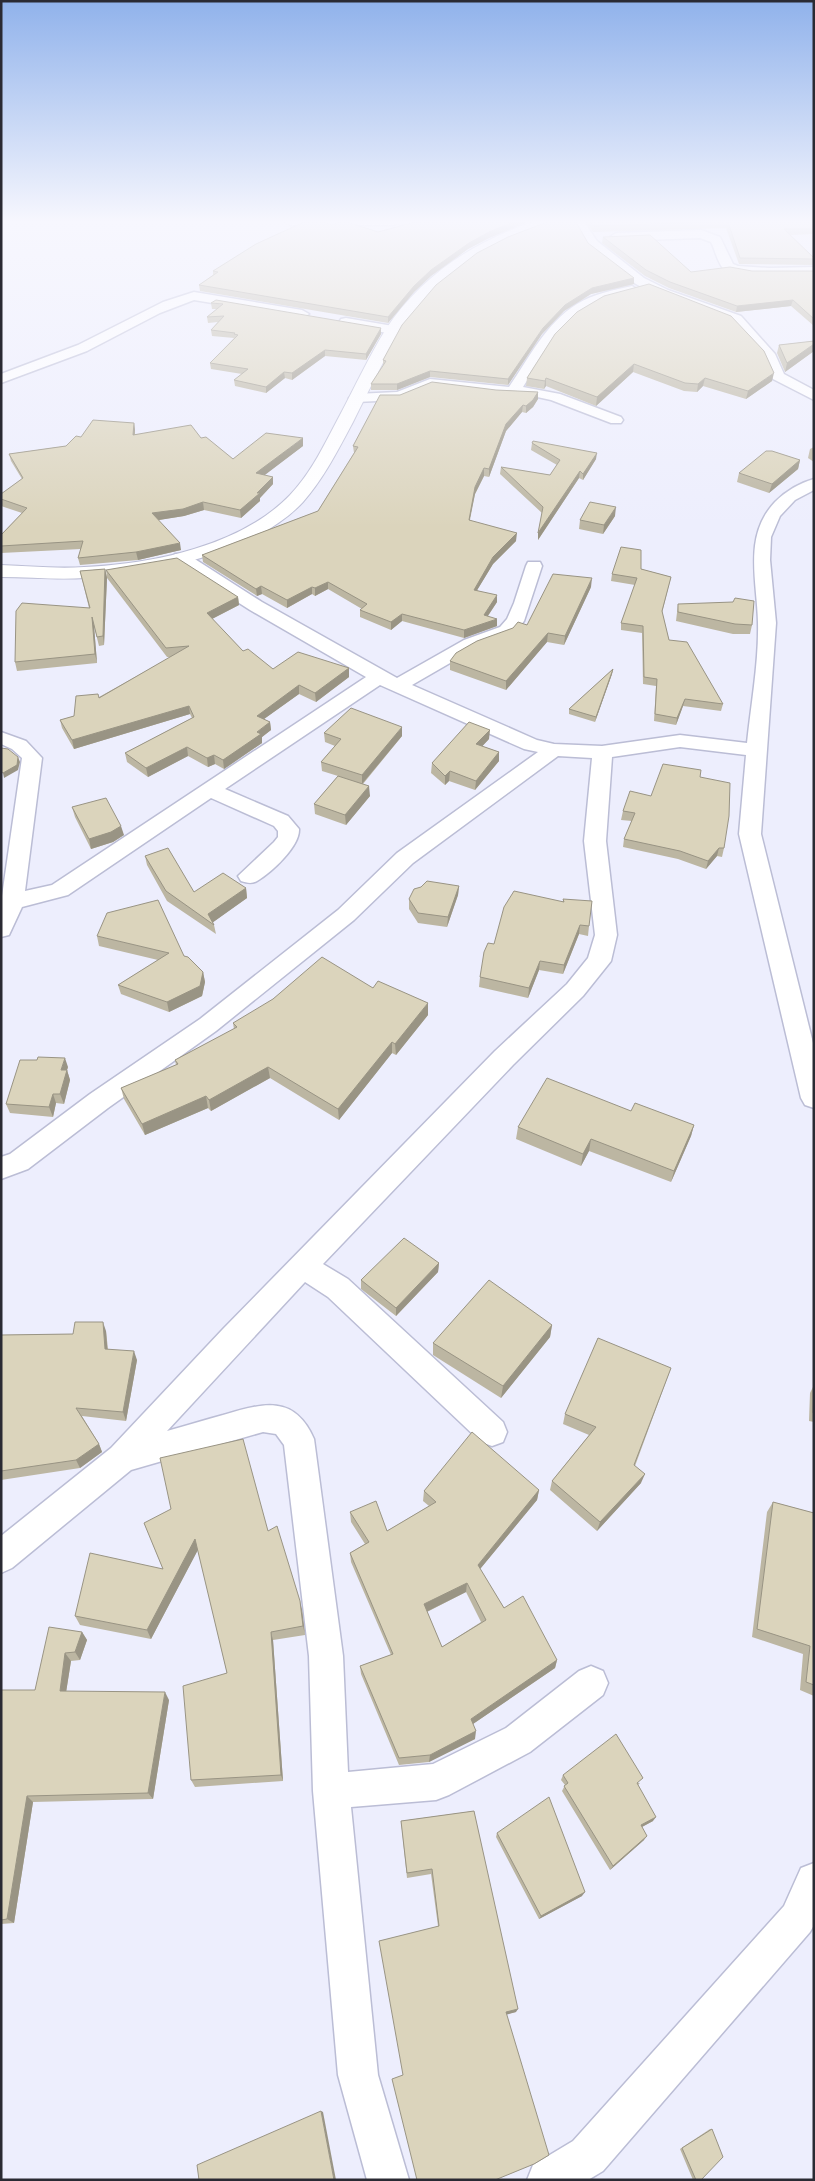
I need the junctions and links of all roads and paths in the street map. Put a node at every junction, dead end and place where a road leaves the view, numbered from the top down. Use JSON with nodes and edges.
{"nodes":[{"id":1,"x":130,"y":324,"type":"edge"},
{"id":2,"x":358,"y":324,"type":"edge"},
{"id":3,"x":397,"y":324,"type":"edge"},
{"id":4,"x":561,"y":324,"type":"edge"},
{"id":5,"x":740,"y":324,"type":"edge"},
{"id":6,"x":393,"y":330,"type":"junction"},
{"id":7,"x":1,"y":379,"type":"edge"},
{"id":8,"x":513,"y":391,"type":"junction"},
{"id":9,"x":814,"y":396,"type":"edge"},
{"id":10,"x":356,"y":398,"type":"junction"},
{"id":11,"x":616,"y":420,"type":"dead end"},
{"id":12,"x":814,"y":484,"type":"edge"},
{"id":13,"x":814,"y":502,"type":"edge"},
{"id":14,"x":772,"y":518,"type":"junction"},
{"id":15,"x":181,"y":558,"type":"junction"},
{"id":16,"x":534,"y":566,"type":"dead end"},
{"id":17,"x":1,"y":571,"type":"edge"},
{"id":18,"x":379,"y":677,"type":"junction"},
{"id":19,"x":398,"y":685,"type":"junction"},
{"id":20,"x":1,"y":738,"type":"edge"},
{"id":21,"x":554,"y":750,"type":"junction"},
{"id":22,"x":756,"y":751,"type":"junction"},
{"id":23,"x":602,"y":752,"type":"junction"},
{"id":24,"x":210,"y":790,"type":"junction"},
{"id":25,"x":249,"y":876,"type":"dead end"},
{"id":26,"x":13,"y":900,"type":"junction"},
{"id":27,"x":1,"y":928,"type":"edge"},
{"id":28,"x":814,"y":1098,"type":"edge"},
{"id":29,"x":1,"y":1168,"type":"edge"},
{"id":30,"x":302,"y":1266,"type":"junction"},
{"id":31,"x":492,"y":1432,"type":"dead end"},
{"id":32,"x":122,"y":1458,"type":"junction"},
{"id":33,"x":1,"y":1557,"type":"edge"},
{"id":34,"x":590,"y":1683,"type":"dead end"},
{"id":35,"x":331,"y":1791,"type":"junction"},
{"id":36,"x":814,"y":1881,"type":"edge"},
{"id":37,"x":388,"y":2180,"type":"edge"},
{"id":38,"x":548,"y":2180,"type":"edge"}],
"edges":[{"from":1,"to":7,"type":"street"},
{"from":2,"to":6,"type":"street"},
{"from":3,"to":6,"type":"main road"},
{"from":4,"to":8,"type":"street"},
{"from":5,"to":9,"type":"street"},
{"from":6,"to":10,"type":"main road"},
{"from":8,"to":10,"type":"street"},
{"from":8,"to":11,"type":"street"},
{"from":10,"to":15,"type":"main road"},
{"from":12,"to":14,"type":"street"},
{"from":13,"to":14,"type":"street"},
{"from":14,"to":22,"type":"street"},
{"from":15,"to":17,"type":"main road"},
{"from":15,"to":18,"type":"street"},
{"from":16,"to":19,"type":"street"},
{"from":18,"to":19,"type":"street"},
{"from":18,"to":24,"type":"street"},
{"from":19,"to":21,"type":"street"},
{"from":20,"to":26,"type":"street"},
{"from":21,"to":23,"type":"street"},
{"from":21,"to":29,"type":"street"},
{"from":22,"to":23,"type":"street"},
{"from":22,"to":28,"type":"street"},
{"from":23,"to":30,"type":"street"},
{"from":24,"to":25,"type":"street"},
{"from":24,"to":26,"type":"street"},
{"from":26,"to":27,"type":"street"},
{"from":30,"to":31,"type":"street"},
{"from":30,"to":32,"type":"street"},
{"from":32,"to":33,"type":"street"},
{"from":32,"to":35,"type":"street"},
{"from":34,"to":35,"type":"street"},
{"from":35,"to":37,"type":"street"},
{"from":36,"to":38,"type":"street"}]}
